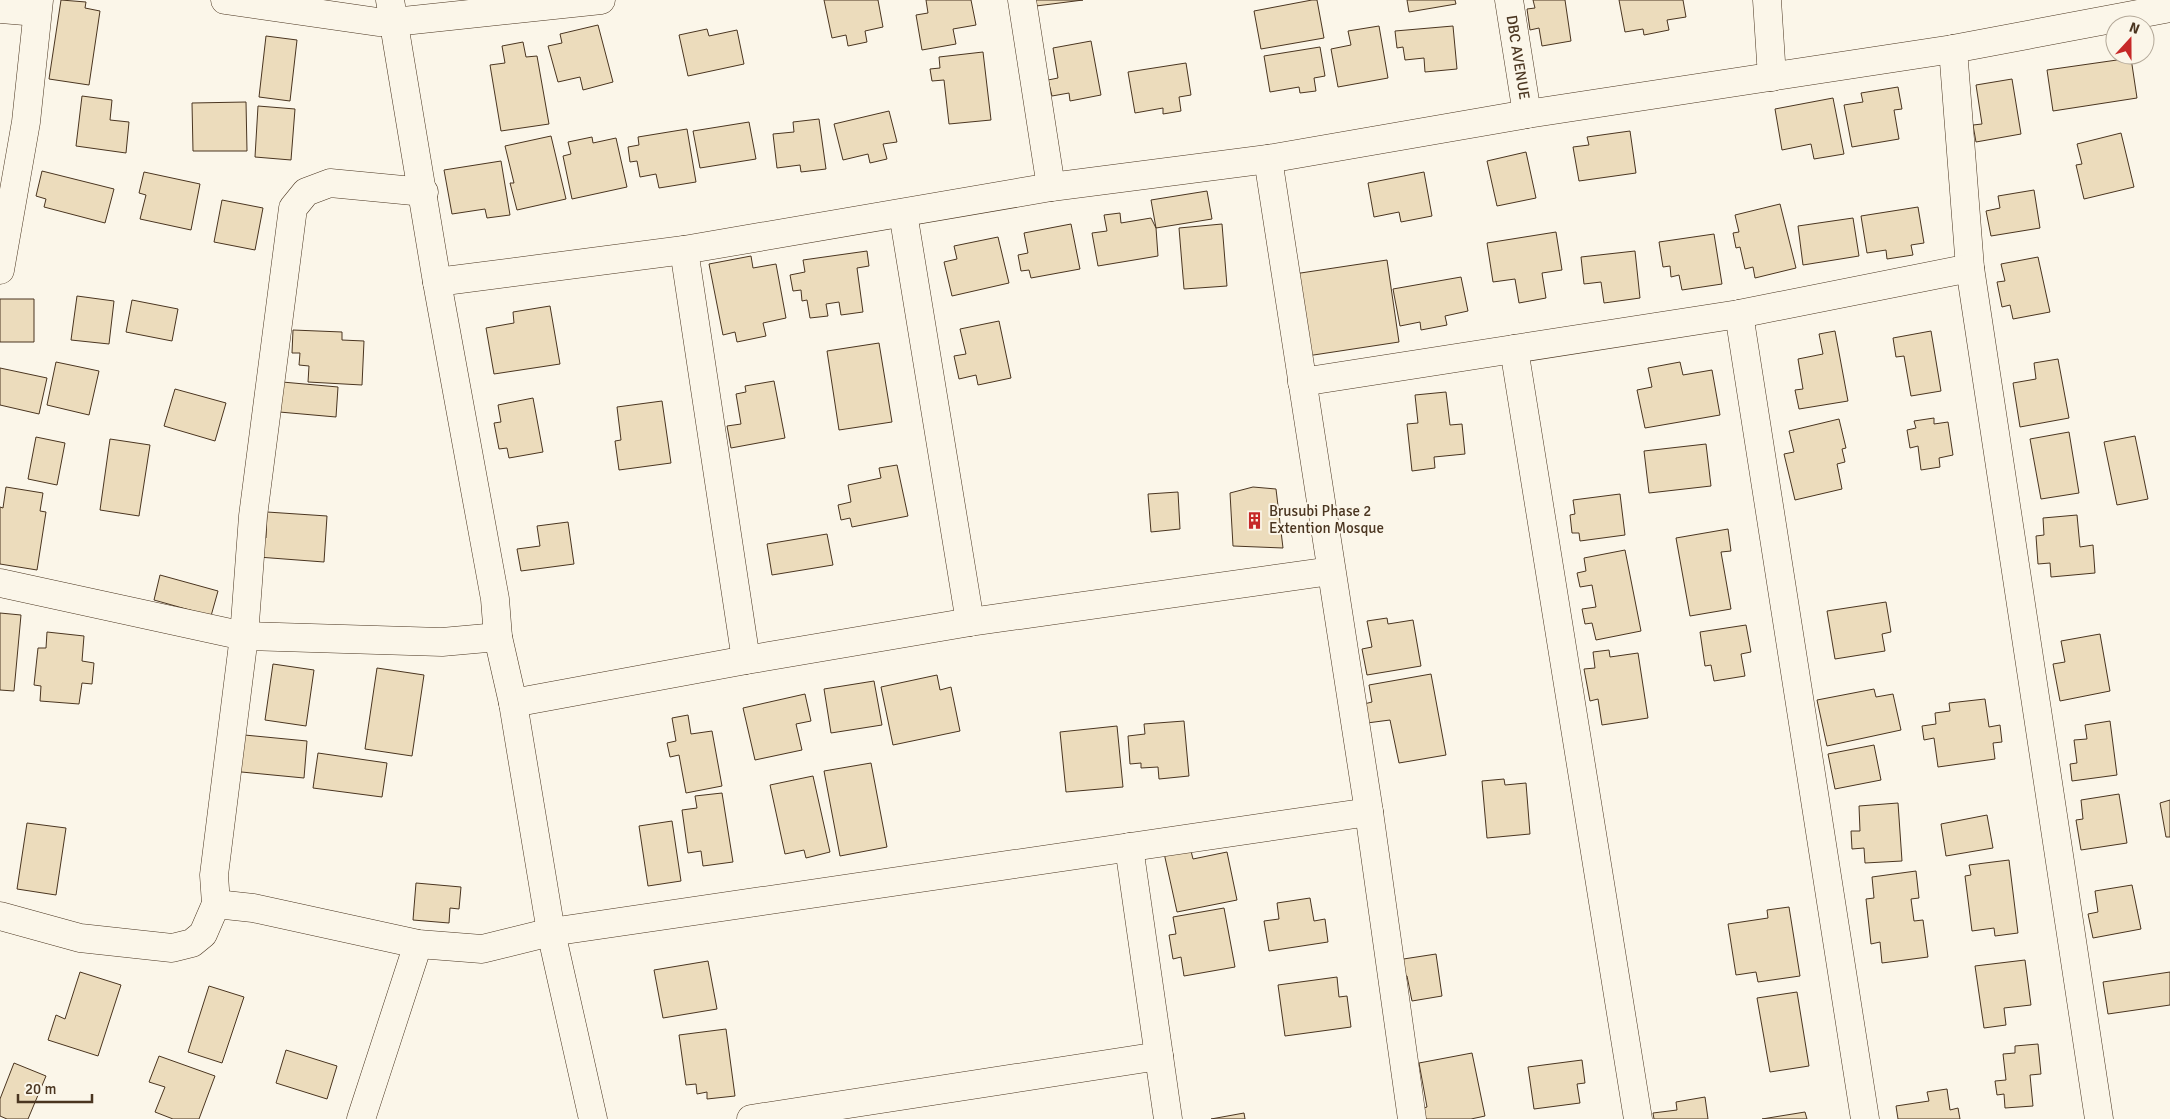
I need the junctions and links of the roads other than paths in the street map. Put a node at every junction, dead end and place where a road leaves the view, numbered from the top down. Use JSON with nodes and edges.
{"nodes":[{"id":1,"x":225,"y":0,"type":"edge"},
{"id":2,"x":600,"y":0,"type":"edge"},
{"id":3,"x":1022,"y":0,"type":"edge"},
{"id":4,"x":1509,"y":0,"type":"edge"},
{"id":5,"x":1767,"y":0,"type":"edge"},
{"id":6,"x":38,"y":6,"type":"edge"},
{"id":7,"x":2170,"y":8,"type":"edge"},
{"id":8,"x":0,"y":9,"type":"edge"},
{"id":9,"x":392,"y":11,"type":"edge"},
{"id":10,"x":1953,"y":49,"type":"junction"},
{"id":11,"x":1772,"y":76,"type":"junction"},
{"id":12,"x":1528,"y":114,"type":"junction"},
{"id":13,"x":1268,"y":159,"type":"junction"},
{"id":14,"x":1051,"y":187,"type":"junction"},
{"id":15,"x":424,"y":192,"type":"junction"},
{"id":16,"x":903,"y":213,"type":"junction"},
{"id":17,"x":684,"y":250,"type":"junction"},
{"id":18,"x":1970,"y":268,"type":"junction"},
{"id":19,"x":0,"y":270,"type":"edge"},
{"id":20,"x":438,"y":282,"type":"junction"},
{"id":21,"x":1739,"y":314,"type":"junction"},
{"id":22,"x":1514,"y":349,"type":"junction"},
{"id":23,"x":1302,"y":382,"type":"junction"},
{"id":24,"x":1331,"y":571,"type":"junction"},
{"id":25,"x":0,"y":583,"type":"edge"},
{"id":26,"x":970,"y":622,"type":"junction"},
{"id":27,"x":244,"y":636,"type":"junction"},
{"id":28,"x":498,"y":636,"type":"junction"},
{"id":29,"x":746,"y":660,"type":"junction"},
{"id":30,"x":513,"y":703,"type":"junction"},
{"id":31,"x":1369,"y":812,"type":"junction"},
{"id":32,"x":1129,"y":847,"type":"junction"},
{"id":33,"x":216,"y":904,"type":"junction"},
{"id":34,"x":0,"y":916,"type":"edge"},
{"id":35,"x":551,"y":932,"type":"junction"},
{"id":36,"x":418,"y":944,"type":"junction"},
{"id":37,"x":1159,"y":1056,"type":"junction"},
{"id":38,"x":361,"y":1119,"type":"edge"},
{"id":39,"x":593,"y":1119,"type":"edge"},
{"id":40,"x":751,"y":1119,"type":"edge"},
{"id":41,"x":1168,"y":1119,"type":"edge"},
{"id":42,"x":1412,"y":1119,"type":"edge"},
{"id":43,"x":1638,"y":1119,"type":"edge"},
{"id":44,"x":1866,"y":1119,"type":"edge"},
{"id":45,"x":2099,"y":1119,"type":"edge"}],
"edges":[{"from":1,"to":9,"type":"street"},
{"from":2,"to":9,"type":"street"},
{"from":3,"to":14,"type":"street"},
{"from":4,"to":12,"type":"street","name":"DBC AVENUE"},
{"from":5,"to":11,"type":"street"},
{"from":6,"to":8,"type":"street"},
{"from":6,"to":19,"type":"street"},
{"from":7,"to":10,"type":"street"},
{"from":9,"to":15,"type":"street"},
{"from":10,"to":11,"type":"street"},
{"from":10,"to":18,"type":"street"},
{"from":11,"to":12,"type":"street"},
{"from":12,"to":13,"type":"street"},
{"from":13,"to":14,"type":"street"},
{"from":13,"to":23,"type":"street"},
{"from":14,"to":16,"type":"street"},
{"from":15,"to":20,"type":"street"},
{"from":15,"to":27,"type":"street"},
{"from":16,"to":17,"type":"street"},
{"from":16,"to":26,"type":"street"},
{"from":17,"to":20,"type":"street"},
{"from":17,"to":29,"type":"street"},
{"from":18,"to":21,"type":"street"},
{"from":18,"to":45,"type":"street"},
{"from":20,"to":28,"type":"street"},
{"from":21,"to":22,"type":"street"},
{"from":21,"to":44,"type":"street"},
{"from":22,"to":23,"type":"street"},
{"from":22,"to":43,"type":"street"},
{"from":23,"to":24,"type":"street"},
{"from":24,"to":26,"type":"street"},
{"from":24,"to":31,"type":"street"},
{"from":25,"to":27,"type":"street"},
{"from":26,"to":29,"type":"street"},
{"from":27,"to":28,"type":"street"},
{"from":27,"to":33,"type":"street"},
{"from":28,"to":30,"type":"street"},
{"from":29,"to":30,"type":"street"},
{"from":30,"to":35,"type":"street"},
{"from":31,"to":32,"type":"street"},
{"from":31,"to":42,"type":"street"},
{"from":32,"to":35,"type":"street"},
{"from":32,"to":37,"type":"street"},
{"from":33,"to":34,"type":"street"},
{"from":33,"to":36,"type":"street"},
{"from":35,"to":36,"type":"street"},
{"from":35,"to":39,"type":"street"},
{"from":36,"to":38,"type":"street"},
{"from":37,"to":40,"type":"street"},
{"from":37,"to":41,"type":"street"}]}
